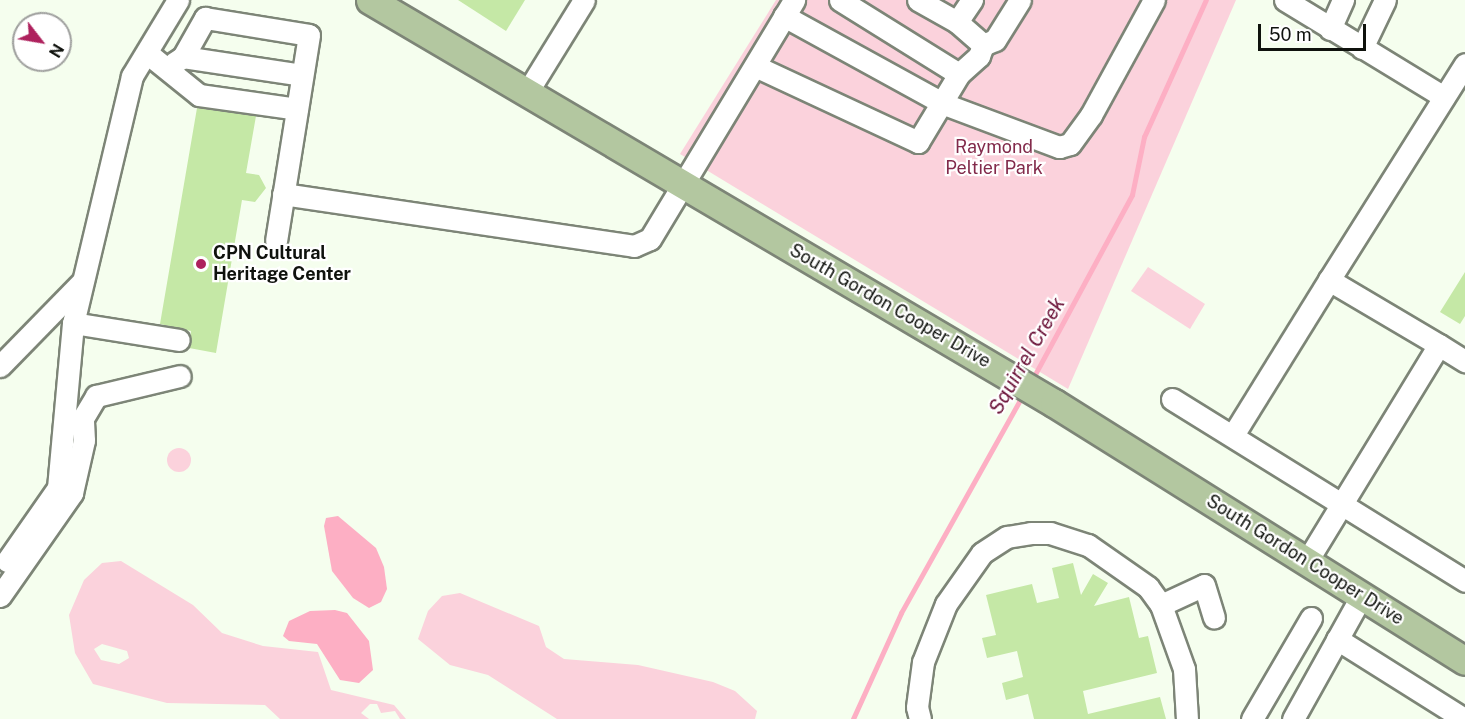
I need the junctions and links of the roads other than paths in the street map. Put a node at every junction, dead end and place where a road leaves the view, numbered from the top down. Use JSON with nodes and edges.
{"nodes":[{"id":1,"x":178,"y":0,"type":"edge"},
{"id":2,"x":370,"y":0,"type":"edge"},
{"id":3,"x":584,"y":0,"type":"edge"},
{"id":4,"x":840,"y":0,"type":"edge"},
{"id":5,"x":918,"y":0,"type":"edge"},
{"id":6,"x":972,"y":0,"type":"edge"},
{"id":7,"x":1020,"y":0,"type":"edge"},
{"id":8,"x":1154,"y":0,"type":"edge"},
{"id":9,"x":1285,"y":0,"type":"edge"},
{"id":10,"x":1343,"y":0,"type":"edge"},
{"id":11,"x":1385,"y":0,"type":"edge"},
{"id":12,"x":789,"y":8,"type":"edge"},
{"id":13,"x":957,"y":22,"type":"junction"},
{"id":14,"x":1330,"y":29,"type":"junction"},
{"id":15,"x":983,"y":45,"type":"junction"},
{"id":16,"x":1362,"y":48,"type":"junction"},
{"id":17,"x":147,"y":52,"type":"junction"},
{"id":18,"x":183,"y":57,"type":"junction"},
{"id":19,"x":1465,"y":64,"type":"edge"},
{"id":20,"x":755,"y":66,"type":"junction"},
{"id":21,"x":165,"y":68,"type":"junction"},
{"id":22,"x":959,"y":74,"type":"junction"},
{"id":23,"x":302,"y":75,"type":"junction"},
{"id":24,"x":526,"y":94,"type":"junction"},
{"id":25,"x":1444,"y":96,"type":"junction"},
{"id":26,"x":944,"y":104,"type":"junction"},
{"id":27,"x":297,"y":109,"type":"junction"},
{"id":28,"x":682,"y":187,"type":"junction"},
{"id":29,"x":283,"y":194,"type":"junction"},
{"id":30,"x":276,"y":240,"type":"dead end"},
{"id":31,"x":1329,"y":280,"type":"junction"},
{"id":32,"x":81,"y":283,"type":"junction"},
{"id":33,"x":73,"y":323,"type":"junction"},
{"id":34,"x":179,"y":340,"type":"dead end"},
{"id":35,"x":1439,"y":345,"type":"junction"},
{"id":36,"x":1465,"y":361,"type":"edge"},
{"id":37,"x":0,"y":366,"type":"edge"},
{"id":38,"x":180,"y":376,"type":"dead end"},
{"id":39,"x":1172,"y":399,"type":"dead end"},
{"id":40,"x":1233,"y":435,"type":"junction"},
{"id":41,"x":1343,"y":502,"type":"junction"},
{"id":42,"x":1307,"y":561,"type":"junction"},
{"id":43,"x":0,"y":571,"type":"edge"},
{"id":44,"x":1465,"y":581,"type":"edge"},
{"id":45,"x":1362,"y":595,"type":"junction"},
{"id":46,"x":0,"y":596,"type":"edge"},
{"id":47,"x":1161,"y":605,"type":"junction"},
{"id":48,"x":1214,"y":618,"type":"dead end"},
{"id":49,"x":1311,"y":618,"type":"dead end"},
{"id":50,"x":1337,"y":639,"type":"junction"},
{"id":51,"x":1465,"y":661,"type":"edge"},
{"id":52,"x":920,"y":719,"type":"edge"},
{"id":53,"x":1187,"y":719,"type":"edge"},
{"id":54,"x":1252,"y":719,"type":"edge"},
{"id":55,"x":1293,"y":719,"type":"edge"},
{"id":56,"x":1464,"y":719,"type":"edge"}],
"edges":[{"from":1,"to":17,"type":"lane"},
{"from":2,"to":24,"type":"main road","name":"South Gordon Cooper Drive"},
{"from":3,"to":24,"type":"lane"},
{"from":4,"to":22,"type":"lane"},
{"from":5,"to":13,"type":"lane"},
{"from":6,"to":13,"type":"lane"},
{"from":7,"to":15,"type":"lane"},
{"from":8,"to":26,"type":"lane"},
{"from":9,"to":14,"type":"lane"},
{"from":10,"to":14,"type":"lane"},
{"from":11,"to":16,"type":"lane"},
{"from":12,"to":20,"type":"lane"},
{"from":12,"to":26,"type":"lane"},
{"from":13,"to":15,"type":"lane"},
{"from":14,"to":16,"type":"lane"},
{"from":15,"to":22,"type":"lane"},
{"from":16,"to":25,"type":"lane"},
{"from":17,"to":21,"type":"lane"},
{"from":17,"to":32,"type":"lane"},
{"from":18,"to":21,"type":"lane"},
{"from":18,"to":23,"type":"lane"},
{"from":18,"to":23,"type":"lane"},
{"from":19,"to":25,"type":"lane"},
{"from":20,"to":26,"type":"lane"},
{"from":20,"to":28,"type":"lane"},
{"from":21,"to":27,"type":"lane"},
{"from":22,"to":26,"type":"lane"},
{"from":23,"to":27,"type":"lane"},
{"from":24,"to":28,"type":"main road","name":"South Gordon Cooper Drive"},
{"from":25,"to":31,"type":"lane"},
{"from":27,"to":29,"type":"lane"},
{"from":28,"to":29,"type":"lane"},
{"from":28,"to":42,"type":"main road","name":"South Gordon Cooper Drive"},
{"from":29,"to":30,"type":"lane"},
{"from":31,"to":35,"type":"lane"},
{"from":31,"to":40,"type":"lane"},
{"from":32,"to":33,"type":"lane"},
{"from":32,"to":37,"type":"lane"},
{"from":33,"to":34,"type":"lane"},
{"from":33,"to":43,"type":"lane"},
{"from":35,"to":36,"type":"lane"},
{"from":35,"to":41,"type":"lane"},
{"from":38,"to":46,"type":"lane"},
{"from":39,"to":40,"type":"lane"},
{"from":40,"to":41,"type":"lane"},
{"from":41,"to":42,"type":"lane"},
{"from":41,"to":44,"type":"lane"},
{"from":42,"to":45,"type":"main road","name":"South Gordon Cooper Drive"},
{"from":45,"to":50,"type":"lane"},
{"from":45,"to":51,"type":"main road","name":"South Gordon Cooper Drive"},
{"from":47,"to":48,"type":"lane"},
{"from":47,"to":52,"type":"lane"},
{"from":47,"to":53,"type":"lane"},
{"from":49,"to":54,"type":"lane"},
{"from":50,"to":55,"type":"lane"},
{"from":50,"to":56,"type":"lane"}]}
